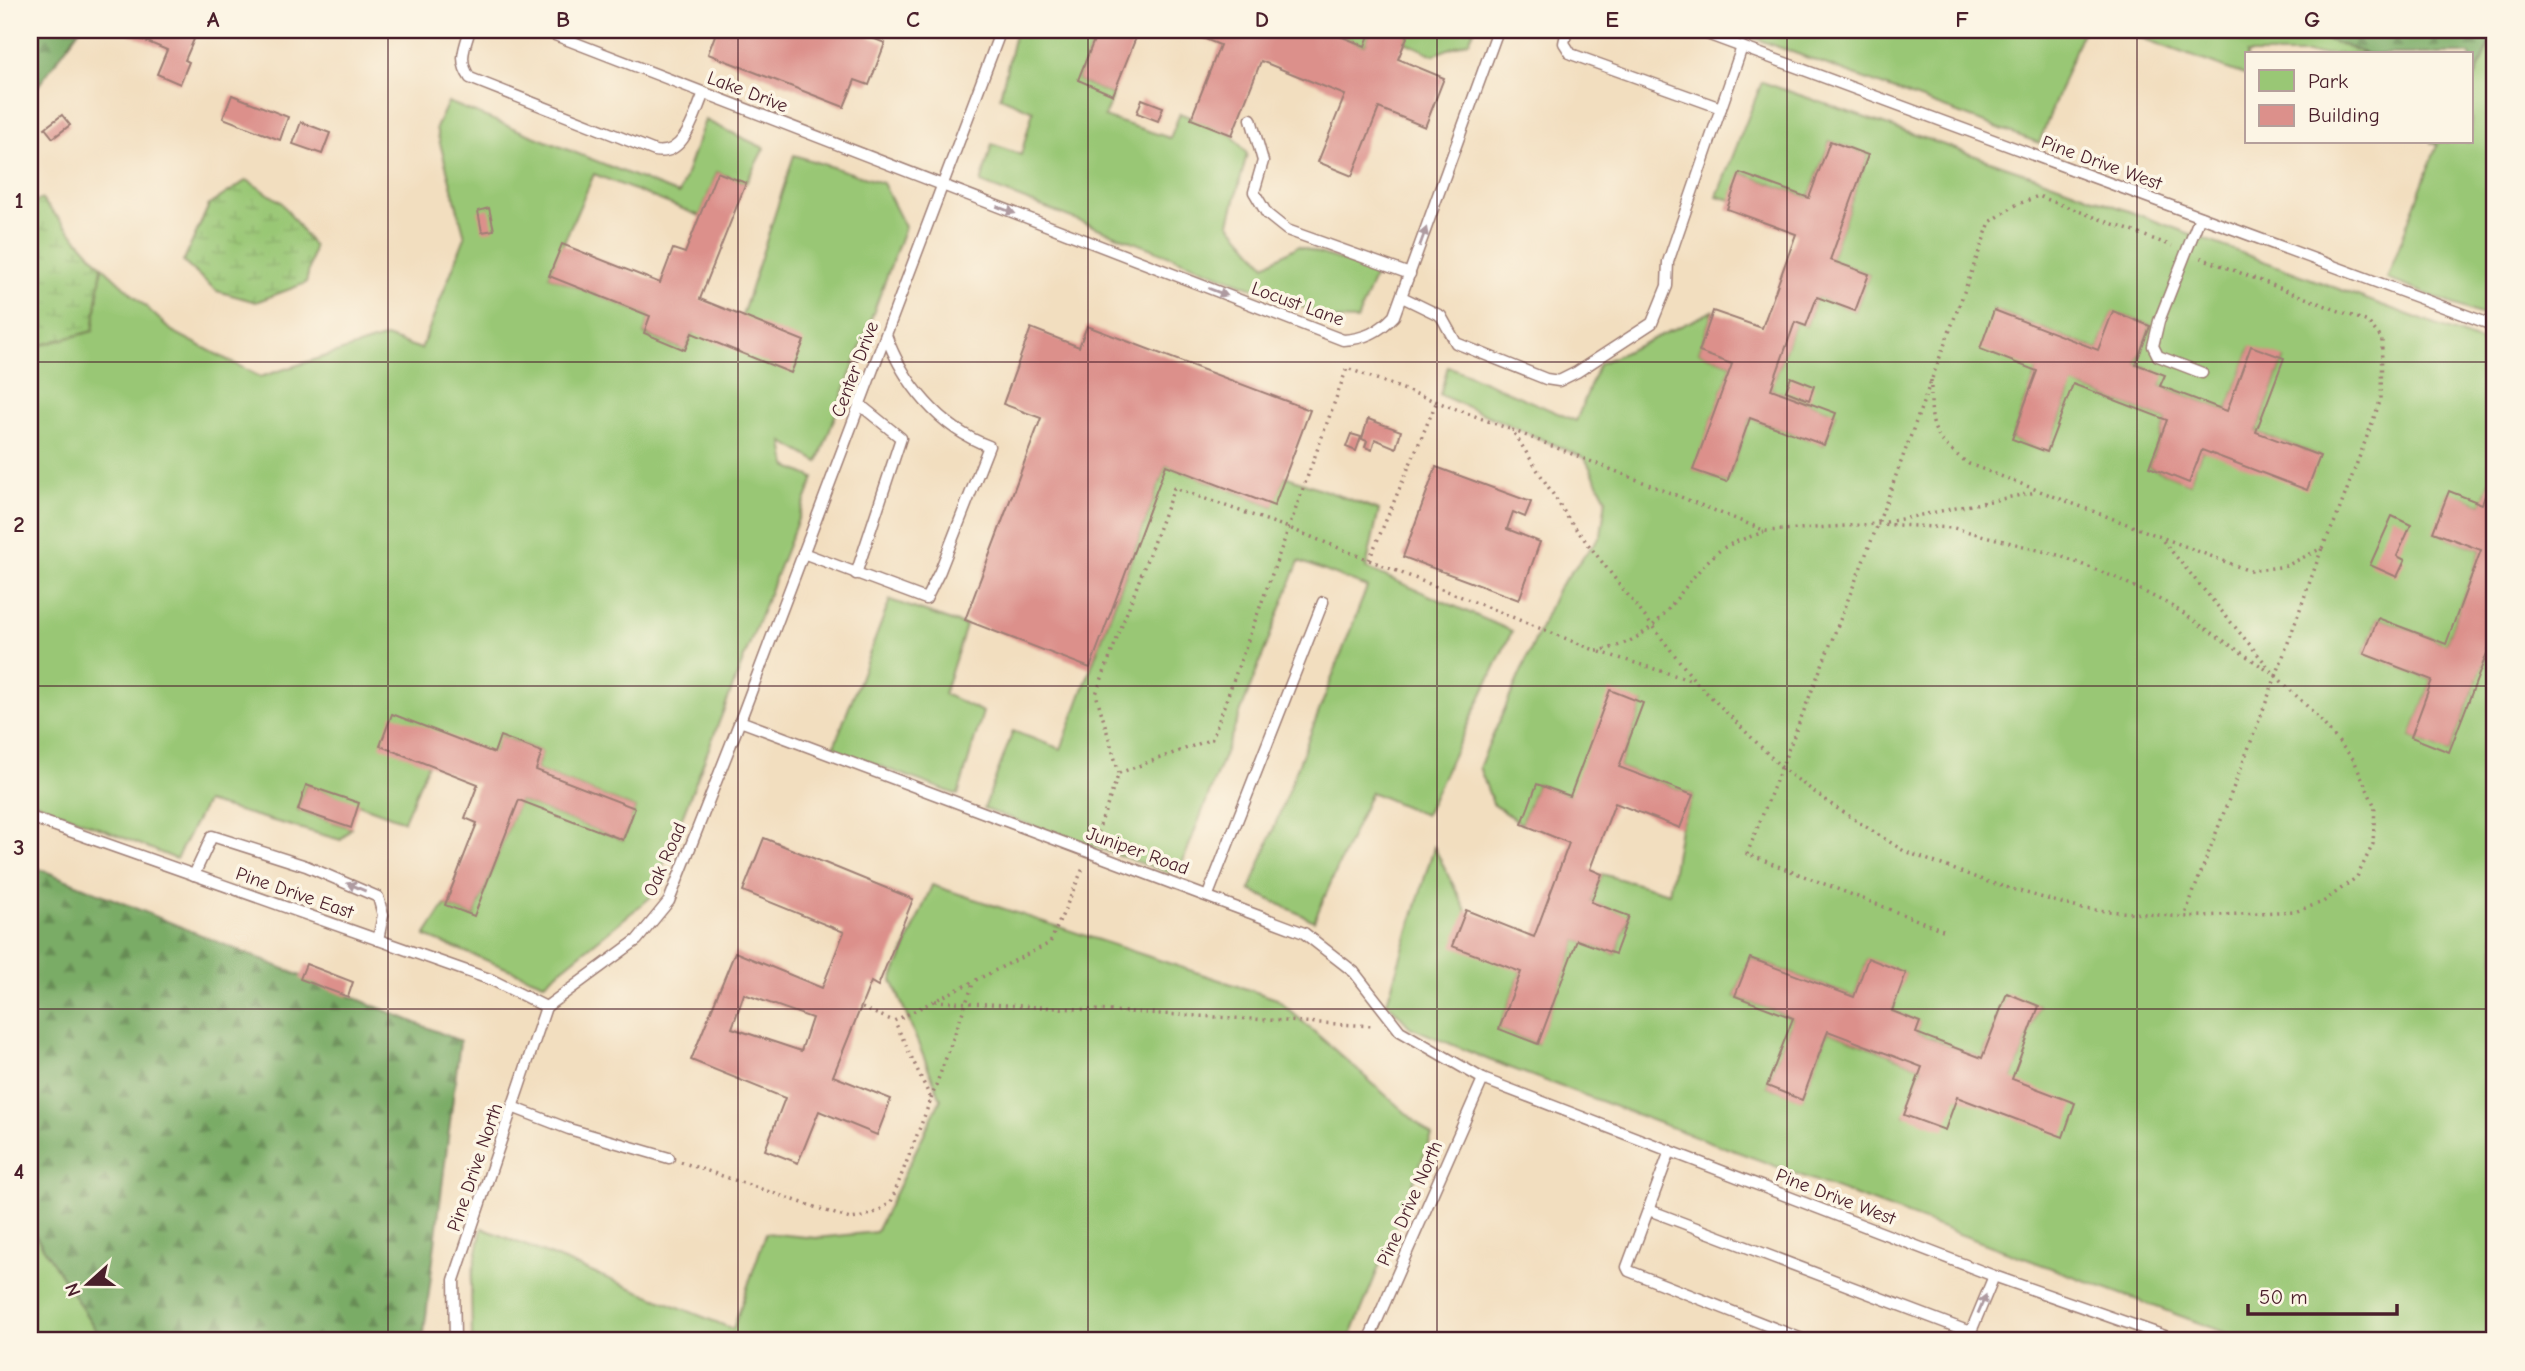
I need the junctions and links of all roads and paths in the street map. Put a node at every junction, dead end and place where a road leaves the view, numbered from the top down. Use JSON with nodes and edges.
{"nodes":[{"id":1,"x":470,"y":30,"type":"edge"},
{"id":2,"x":542,"y":30,"type":"edge"},
{"id":3,"x":1001,"y":30,"type":"edge"},
{"id":4,"x":1498,"y":30,"type":"edge"},
{"id":5,"x":1567,"y":30,"type":"edge"},
{"id":6,"x":1696,"y":30,"type":"edge"},
{"id":7,"x":1742,"y":47,"type":"junction"},
{"id":8,"x":705,"y":93,"type":"junction"},
{"id":9,"x":1721,"y":108,"type":"junction"},
{"id":10,"x":1251,"y":119,"type":"dead end"},
{"id":11,"x":942,"y":186,"type":"junction"},
{"id":12,"x":2200,"y":217,"type":"junction"},
{"id":13,"x":2187,"y":252,"type":"junction"},
{"id":14,"x":1410,"y":274,"type":"junction"},
{"id":15,"x":1402,"y":297,"type":"junction"},
{"id":16,"x":2495,"y":326,"type":"edge"},
{"id":17,"x":886,"y":335,"type":"junction"},
{"id":18,"x":2202,"y":373,"type":"dead end"},
{"id":19,"x":1931,"y":380,"type":"junction"},
{"id":20,"x":1437,"y":401,"type":"junction"},
{"id":21,"x":859,"y":404,"type":"junction"},
{"id":22,"x":1512,"y":430,"type":"junction"},
{"id":23,"x":2038,"y":492,"type":"junction"},
{"id":24,"x":1878,"y":524,"type":"junction"},
{"id":25,"x":1289,"y":528,"type":"junction"},
{"id":26,"x":1766,"y":531,"type":"junction"},
{"id":27,"x":2162,"y":540,"type":"junction"},
{"id":28,"x":2322,"y":548,"type":"junction"},
{"id":29,"x":803,"y":553,"type":"junction"},
{"id":30,"x":1368,"y":560,"type":"junction"},
{"id":31,"x":856,"y":574,"type":"junction"},
{"id":32,"x":1323,"y":601,"type":"dead end"},
{"id":33,"x":1653,"y":628,"type":"junction"},
{"id":34,"x":1597,"y":651,"type":"junction"},
{"id":35,"x":2276,"y":676,"type":"junction"},
{"id":36,"x":1695,"y":681,"type":"junction"},
{"id":37,"x":740,"y":721,"type":"junction"},
{"id":38,"x":1783,"y":768,"type":"junction"},
{"id":39,"x":1119,"y":773,"type":"junction"},
{"id":40,"x":30,"y":817,"type":"edge"},
{"id":41,"x":1090,"y":851,"type":"junction"},
{"id":42,"x":194,"y":875,"type":"junction"},
{"id":43,"x":1208,"y":895,"type":"junction"},
{"id":44,"x":2184,"y":917,"type":"junction"},
{"id":45,"x":1943,"y":930,"type":"dead end"},
{"id":46,"x":378,"y":940,"type":"junction"},
{"id":47,"x":974,"y":981,"type":"junction"},
{"id":48,"x":933,"y":1000,"type":"junction"},
{"id":49,"x":966,"y":1003,"type":"junction"},
{"id":50,"x":546,"y":1007,"type":"junction"},
{"id":51,"x":862,"y":1008,"type":"dead end"},
{"id":52,"x":894,"y":1021,"type":"junction"},
{"id":53,"x":1373,"y":1026,"type":"dead end"},
{"id":54,"x":1483,"y":1079,"type":"junction"},
{"id":55,"x":931,"y":1100,"type":"junction"},
{"id":56,"x":512,"y":1107,"type":"junction"},
{"id":57,"x":1670,"y":1151,"type":"junction"},
{"id":58,"x":669,"y":1158,"type":"joint"},
{"id":59,"x":1649,"y":1210,"type":"junction"},
{"id":60,"x":1994,"y":1276,"type":"junction"},
{"id":61,"x":1968,"y":1337,"type":"edge"},
{"id":62,"x":455,"y":1341,"type":"edge"},
{"id":63,"x":1368,"y":1341,"type":"edge"},
{"id":64,"x":1807,"y":1341,"type":"edge"},
{"id":65,"x":2179,"y":1341,"type":"edge"}],
"edges":[{"from":1,"to":8,"type":"lane"},
{"from":2,"to":8,"type":"lane","name":"Lake Drive"},
{"from":3,"to":11,"type":"lane","name":"Center Drive"},
{"from":14,"to":4,"type":"lane","name":"Locust Lane","one_way":true},
{"from":5,"to":9,"type":"lane"},
{"from":6,"to":7,"type":"lane","name":"Pine Drive West"},
{"from":7,"to":9,"type":"lane"},
{"from":7,"to":12,"type":"lane","name":"Pine Drive West"},
{"from":8,"to":11,"type":"lane","name":"Lake Drive"},
{"from":9,"to":15,"type":"lane"},
{"from":10,"to":14,"type":"lane"},
{"from":11,"to":15,"type":"lane","name":"Locust Lane","one_way":true},
{"from":11,"to":17,"type":"lane","name":"Center Drive"},
{"from":12,"to":13,"type":"lane"},
{"from":12,"to":16,"type":"lane","name":"Pine Drive West"},
{"from":13,"to":18,"type":"lane"},
{"from":13,"to":19,"type":"path"},
{"from":13,"to":28,"type":"path"},
{"from":14,"to":15,"type":"lane","name":"Locust Lane"},
{"from":17,"to":21,"type":"lane","name":"Center Drive"},
{"from":17,"to":31,"type":"lane"},
{"from":19,"to":23,"type":"path"},
{"from":19,"to":24,"type":"path"},
{"from":20,"to":22,"type":"path"},
{"from":20,"to":25,"type":"path"},
{"from":20,"to":30,"type":"path"},
{"from":21,"to":29,"type":"lane","name":"Center Drive"},
{"from":21,"to":31,"type":"lane"},
{"from":22,"to":26,"type":"path"},
{"from":22,"to":33,"type":"path"},
{"from":23,"to":24,"type":"path"},
{"from":23,"to":27,"type":"path"},
{"from":24,"to":26,"type":"path"},
{"from":24,"to":35,"type":"path"},
{"from":24,"to":38,"type":"path"},
{"from":25,"to":30,"type":"path"},
{"from":25,"to":39,"type":"path"},
{"from":25,"to":39,"type":"path"},
{"from":26,"to":33,"type":"path"},
{"from":27,"to":28,"type":"path"},
{"from":27,"to":35,"type":"path"},
{"from":28,"to":35,"type":"path"},
{"from":29,"to":31,"type":"lane"},
{"from":29,"to":37,"type":"lane","name":"Center Drive"},
{"from":30,"to":34,"type":"path"},
{"from":32,"to":43,"type":"lane"},
{"from":33,"to":34,"type":"path"},
{"from":33,"to":36,"type":"path"},
{"from":34,"to":36,"type":"path"},
{"from":35,"to":44,"type":"path"},
{"from":35,"to":44,"type":"path"},
{"from":36,"to":38,"type":"path"},
{"from":37,"to":41,"type":"lane","name":"Juniper Road"},
{"from":37,"to":50,"type":"lane","name":"Oak Road"},
{"from":38,"to":44,"type":"path"},
{"from":38,"to":45,"type":"path"},
{"from":39,"to":41,"type":"path"},
{"from":40,"to":42,"type":"lane","name":"Pine Drive East"},
{"from":41,"to":43,"type":"lane","name":"Juniper Road"},
{"from":41,"to":47,"type":"path"},
{"from":42,"to":46,"type":"lane","name":"Pine Drive East"},
{"from":46,"to":42,"type":"lane","one_way":true},
{"from":43,"to":54,"type":"lane","name":"Juniper Road"},
{"from":46,"to":50,"type":"lane","name":"Pine Drive East"},
{"from":47,"to":48,"type":"path"},
{"from":47,"to":49,"type":"path"},
{"from":48,"to":49,"type":"path"},
{"from":48,"to":52,"type":"path"},
{"from":49,"to":53,"type":"path"},
{"from":49,"to":55,"type":"path"},
{"from":50,"to":56,"type":"lane","name":"Pine Drive North"},
{"from":51,"to":52,"type":"path"},
{"from":52,"to":55,"type":"path"},
{"from":54,"to":57,"type":"lane","name":"Pine Drive West"},
{"from":54,"to":63,"type":"lane","name":"Pine Drive North"},
{"from":55,"to":58,"type":"path"},
{"from":56,"to":58,"type":"lane"},
{"from":56,"to":62,"type":"lane","name":"Pine Drive North"},
{"from":57,"to":59,"type":"lane"},
{"from":57,"to":60,"type":"lane","name":"Pine Drive West"},
{"from":59,"to":61,"type":"lane"},
{"from":59,"to":64,"type":"lane"},
{"from":61,"to":60,"type":"lane","one_way":true},
{"from":60,"to":65,"type":"lane","name":"Pine Drive West"}]}
